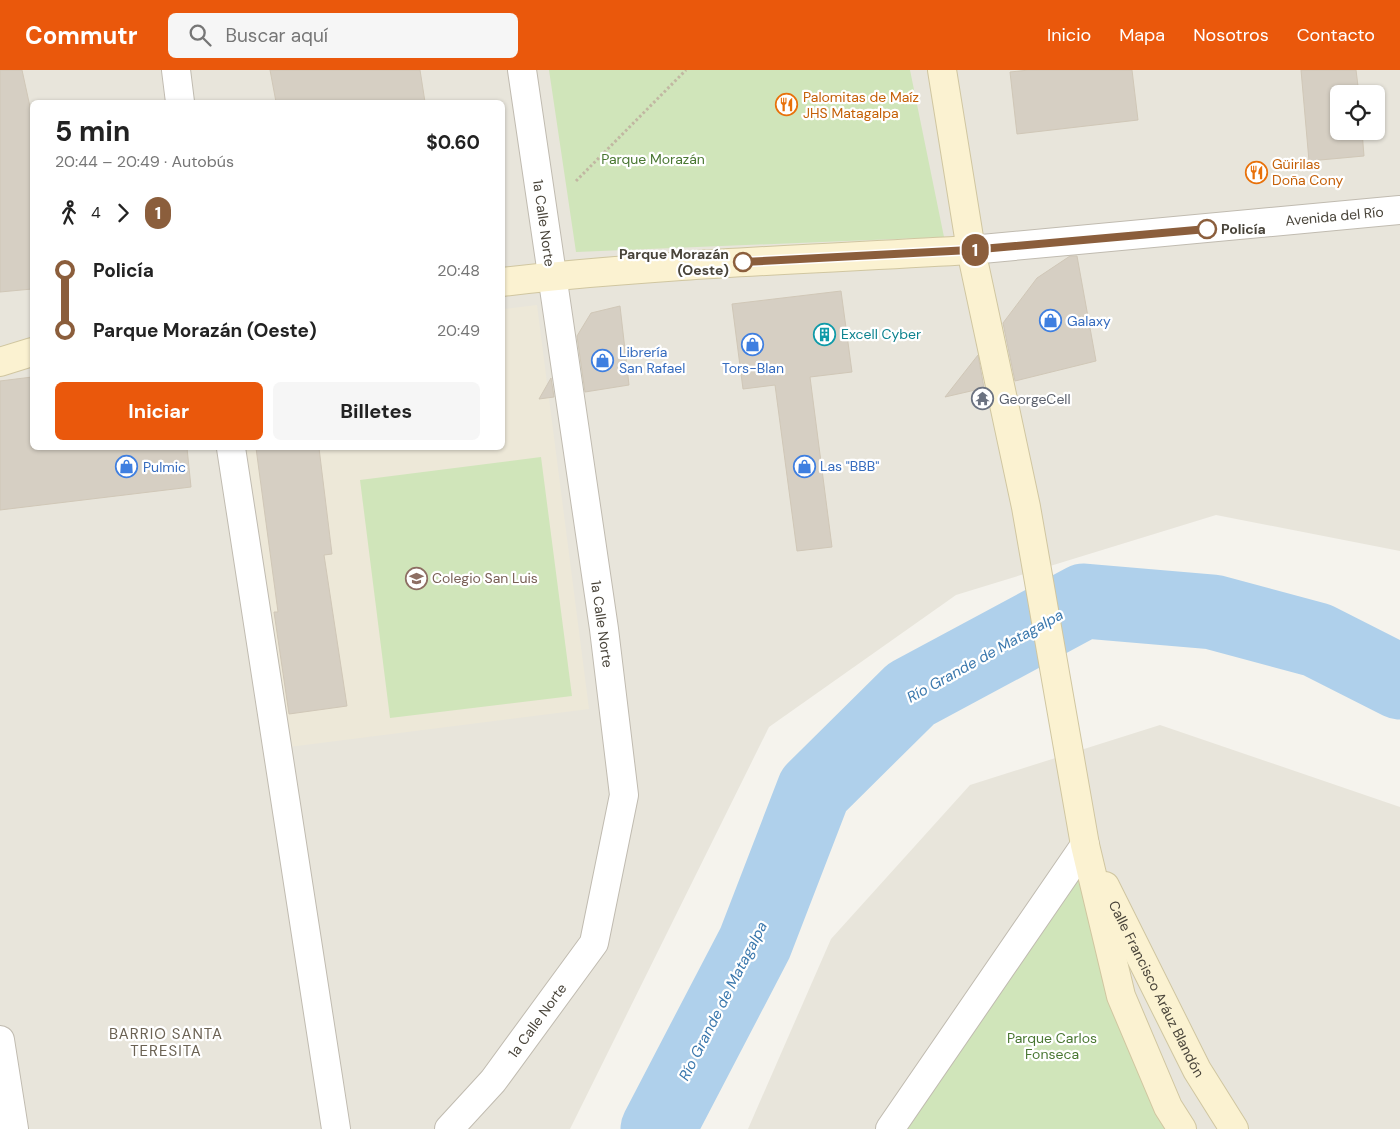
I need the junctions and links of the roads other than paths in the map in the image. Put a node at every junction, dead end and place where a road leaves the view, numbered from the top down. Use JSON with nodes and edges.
{"nodes":[{"id":1,"x":176,"y":70,"type":"edge"},
{"id":2,"x":522,"y":70,"type":"edge"},
{"id":3,"x":942,"y":70,"type":"edge"},
{"id":4,"x":180,"y":100,"type":"edge"},
{"id":5,"x":1400,"y":210,"type":"edge"},
{"id":6,"x":970,"y":250,"type":"junction"},
{"id":7,"x":552,"y":276,"type":"junction"},
{"id":8,"x":505,"y":282,"type":"edge"},
{"id":9,"x":30,"y":353,"type":"edge"},
{"id":10,"x":0,"y":362,"type":"edge"},
{"id":11,"x":231,"y":450,"type":"edge"},
{"id":12,"x":1084,"y":845,"type":"junction"},
{"id":13,"x":0,"y":1040,"type":"edge"},
{"id":14,"x":14,"y":1129,"type":"edge"},
{"id":15,"x":336,"y":1129,"type":"edge"},
{"id":16,"x":449,"y":1129,"type":"edge"},
{"id":17,"x":890,"y":1129,"type":"edge"},
{"id":18,"x":1182,"y":1129,"type":"edge"},
{"id":19,"x":1234,"y":1129,"type":"edge"}],
"edges":[{"from":1,"to":4,"type":"street"},
{"from":2,"to":7,"type":"street","name":"1a Calle Norte"},
{"from":3,"to":6,"type":"street"},
{"from":5,"to":6,"type":"street","name":"Avenida del Río"},
{"from":6,"to":7,"type":"street"},
{"from":6,"to":12,"type":"street","name":"Calle Francisco Aráuz Blandón"},
{"from":7,"to":8,"type":"street"},
{"from":7,"to":16,"type":"street","name":"1a Calle Norte"},
{"from":9,"to":10,"type":"street"},
{"from":11,"to":15,"type":"street"},
{"from":12,"to":17,"type":"street"},
{"from":12,"to":18,"type":"street","name":"Calle Francisco Aráuz Blandón"},
{"from":12,"to":19,"type":"street","name":"Calle Francisco Aráuz Blandón"},
{"from":13,"to":14,"type":"street"}]}
